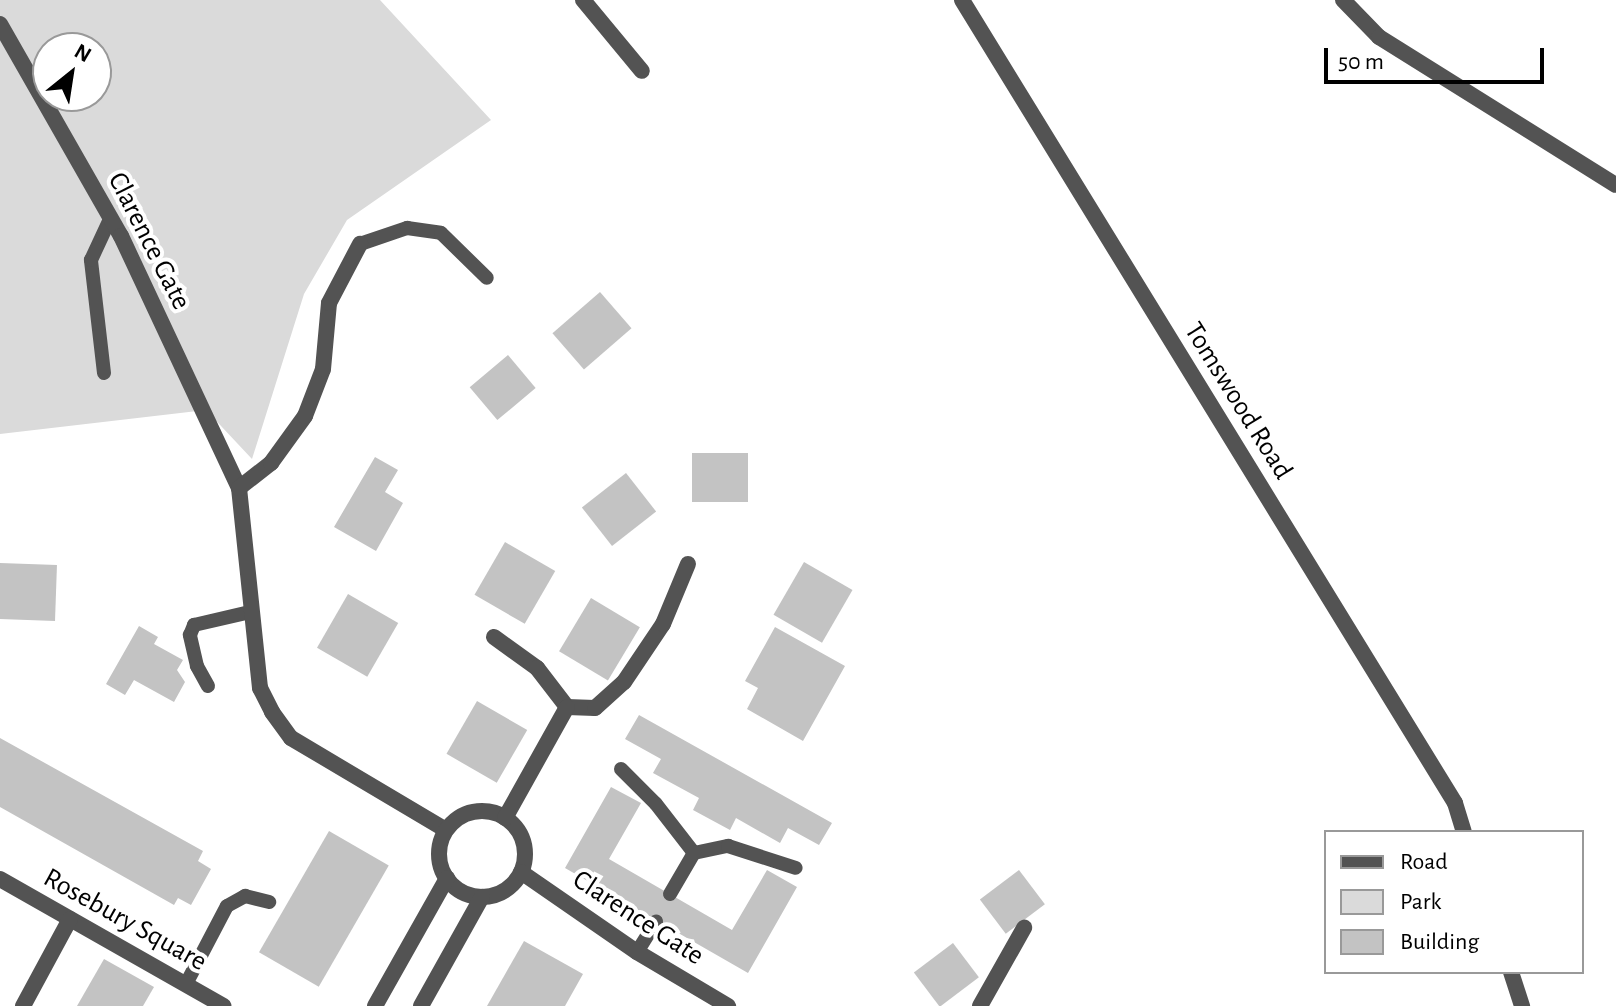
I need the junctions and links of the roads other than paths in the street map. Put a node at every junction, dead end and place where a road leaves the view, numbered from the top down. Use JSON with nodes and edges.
{"nodes":[{"id":1,"x":583,"y":0,"type":"edge"},
{"id":2,"x":962,"y":0,"type":"edge"},
{"id":3,"x":1343,"y":0,"type":"edge"},
{"id":4,"x":0,"y":24,"type":"edge"},
{"id":5,"x":642,"y":71,"type":"dead end"},
{"id":6,"x":1616,"y":185,"type":"edge"},
{"id":7,"x":110,"y":219,"type":"junction"},
{"id":8,"x":360,"y":244,"type":"joint"},
{"id":9,"x":487,"y":278,"type":"dead end"},
{"id":10,"x":104,"y":373,"type":"dead end"},
{"id":11,"x":239,"y":488,"type":"junction"},
{"id":12,"x":688,"y":564,"type":"dead end"},
{"id":13,"x":250,"y":612,"type":"junction"},
{"id":14,"x":494,"y":637,"type":"dead end"},
{"id":15,"x":208,"y":686,"type":"dead end"},
{"id":16,"x":567,"y":707,"type":"junction"},
{"id":17,"x":621,"y":769,"type":"dead end"},
{"id":18,"x":505,"y":818,"type":"junction"},
{"id":19,"x":446,"y":830,"type":"junction"},
{"id":20,"x":1463,"y":830,"type":"edge"},
{"id":21,"x":694,"y":853,"type":"junction"},
{"id":22,"x":796,"y":868,"type":"dead end"},
{"id":23,"x":521,"y":872,"type":"junction"},
{"id":24,"x":447,"y":878,"type":"junction"},
{"id":25,"x":0,"y":879,"type":"edge"},
{"id":26,"x":670,"y":894,"type":"dead end"},
{"id":27,"x":482,"y":897,"type":"junction"},
{"id":28,"x":269,"y":902,"type":"dead end"},
{"id":29,"x":70,"y":919,"type":"junction"},
{"id":30,"x":656,"y":921,"type":"dead end"},
{"id":31,"x":1024,"y":928,"type":"dead end"},
{"id":32,"x":637,"y":952,"type":"junction"},
{"id":33,"x":1512,"y":974,"type":"edge"},
{"id":34,"x":186,"y":984,"type":"junction"},
{"id":35,"x":23,"y":1006,"type":"edge"},
{"id":36,"x":224,"y":1006,"type":"edge"},
{"id":37,"x":375,"y":1006,"type":"edge"},
{"id":38,"x":421,"y":1006,"type":"edge"},
{"id":39,"x":728,"y":1006,"type":"edge"},
{"id":40,"x":980,"y":1006,"type":"edge"},
{"id":41,"x":1522,"y":1006,"type":"edge"}],
"edges":[{"from":1,"to":5,"type":"street"},
{"from":2,"to":20,"type":"street","name":"Tomswood Road"},
{"from":3,"to":6,"type":"street"},
{"from":4,"to":7,"type":"street","name":"Clarence Gate"},
{"from":7,"to":10,"type":"lane"},
{"from":7,"to":11,"type":"street","name":"Clarence Gate"},
{"from":8,"to":9,"type":"lane"},
{"from":8,"to":11,"type":"street"},
{"from":11,"to":13,"type":"street","name":"Clarence Gate"},
{"from":12,"to":16,"type":"street"},
{"from":13,"to":15,"type":"lane"},
{"from":13,"to":19,"type":"street","name":"Clarence Gate"},
{"from":14,"to":16,"type":"street"},
{"from":16,"to":18,"type":"street"},
{"from":17,"to":21,"type":"lane"},
{"from":18,"to":19,"type":"street"},
{"from":18,"to":23,"type":"street"},
{"from":19,"to":24,"type":"street"},
{"from":21,"to":22,"type":"lane"},
{"from":21,"to":26,"type":"lane"},
{"from":23,"to":27,"type":"street"},
{"from":23,"to":32,"type":"street","name":"Clarence Gate"},
{"from":24,"to":27,"type":"street"},
{"from":24,"to":37,"type":"street"},
{"from":25,"to":29,"type":"street","name":"Rosebury Square"},
{"from":27,"to":38,"type":"street"},
{"from":28,"to":34,"type":"lane"},
{"from":29,"to":34,"type":"street","name":"Rosebury Square"},
{"from":29,"to":35,"type":"street"},
{"from":30,"to":32,"type":"lane"},
{"from":31,"to":40,"type":"street"},
{"from":32,"to":39,"type":"street","name":"Clarence Gate"},
{"from":33,"to":41,"type":"street"},
{"from":34,"to":36,"type":"street","name":"Rosebury Square"}]}
